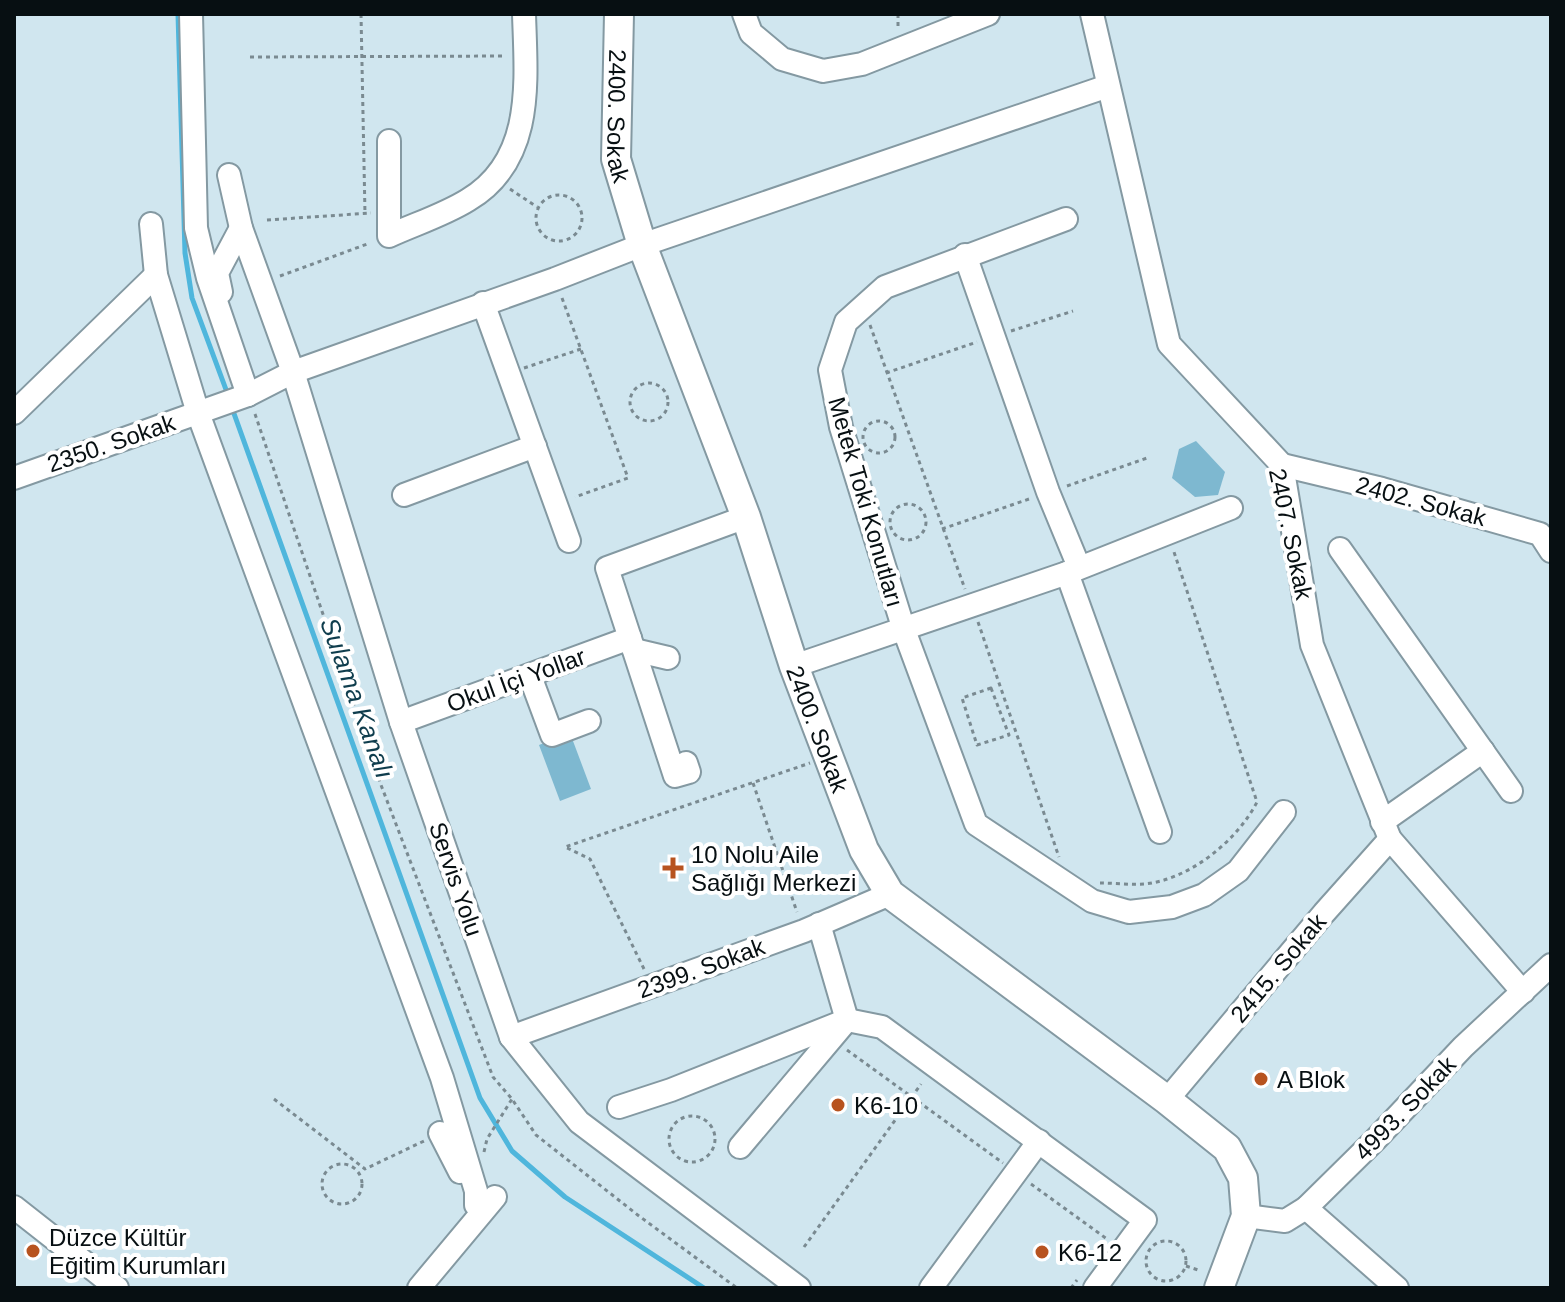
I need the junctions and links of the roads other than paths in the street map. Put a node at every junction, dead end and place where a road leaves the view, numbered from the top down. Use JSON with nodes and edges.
{"nodes":[{"id":1,"x":191,"y":14,"type":"edge"},
{"id":2,"x":524,"y":14,"type":"edge"},
{"id":3,"x":619,"y":14,"type":"edge"},
{"id":4,"x":744,"y":14,"type":"edge"},
{"id":5,"x":988,"y":14,"type":"edge"},
{"id":6,"x":1092,"y":14,"type":"edge"},
{"id":7,"x":1108,"y":86,"type":"junction"},
{"id":8,"x":389,"y":141,"type":"dead end"},
{"id":9,"x":229,"y":175,"type":"dead end"},
{"id":10,"x":1066,"y":219,"type":"dead end"},
{"id":11,"x":151,"y":224,"type":"dead end"},
{"id":12,"x":241,"y":228,"type":"junction"},
{"id":13,"x":642,"y":245,"type":"junction"},
{"id":14,"x":965,"y":255,"type":"junction"},
{"id":15,"x":156,"y":275,"type":"junction"},
{"id":16,"x":483,"y":303,"type":"junction"},
{"id":17,"x":293,"y":372,"type":"junction"},
{"id":18,"x":250,"y":394,"type":"junction"},
{"id":19,"x":203,"y":411,"type":"junction"},
{"id":20,"x":14,"y":413,"type":"edge"},
{"id":21,"x":535,"y":446,"type":"junction"},
{"id":22,"x":1282,"y":465,"type":"junction"},
{"id":23,"x":14,"y":478,"type":"edge"},
{"id":24,"x":404,"y":495,"type":"dead end"},
{"id":25,"x":1231,"y":508,"type":"dead end"},
{"id":26,"x":746,"y":517,"type":"junction"},
{"id":27,"x":569,"y":541,"type":"dead end"},
{"id":28,"x":1340,"y":549,"type":"dead end"},
{"id":29,"x":1551,"y":551,"type":"edge"},
{"id":30,"x":1073,"y":570,"type":"junction"},
{"id":31,"x":904,"y":630,"type":"junction"},
{"id":32,"x":632,"y":644,"type":"junction"},
{"id":33,"x":668,"y":658,"type":"dead end"},
{"id":34,"x":794,"y":666,"type":"junction"},
{"id":35,"x":530,"y":676,"type":"junction"},
{"id":36,"x":589,"y":721,"type":"dead end"},
{"id":37,"x":401,"y":722,"type":"junction"},
{"id":38,"x":1483,"y":751,"type":"junction"},
{"id":39,"x":686,"y":763,"type":"dead end"},
{"id":40,"x":1511,"y":791,"type":"dead end"},
{"id":41,"x":1284,"y":812,"type":"dead end"},
{"id":42,"x":1386,"y":830,"type":"junction"},
{"id":43,"x":1160,"y":832,"type":"dead end"},
{"id":44,"x":890,"y":894,"type":"junction"},
{"id":45,"x":811,"y":927,"type":"junction"},
{"id":46,"x":1551,"y":965,"type":"edge"},
{"id":47,"x":1523,"y":992,"type":"junction"},
{"id":48,"x":847,"y":1020,"type":"junction"},
{"id":49,"x":511,"y":1037,"type":"junction"},
{"id":50,"x":1167,"y":1100,"type":"junction"},
{"id":51,"x":619,"y":1107,"type":"dead end"},
{"id":52,"x":440,"y":1133,"type":"road end"},
{"id":53,"x":1039,"y":1141,"type":"junction"},
{"id":54,"x":740,"y":1147,"type":"dead end"},
{"id":55,"x":484,"y":1206,"type":"junction"},
{"id":56,"x":14,"y":1207,"type":"edge"},
{"id":57,"x":1306,"y":1208,"type":"junction"},
{"id":58,"x":1246,"y":1216,"type":"junction"},
{"id":59,"x":1088,"y":1282,"type":"edge"},
{"id":60,"x":108,"y":1285,"type":"edge"},
{"id":61,"x":419,"y":1288,"type":"edge"},
{"id":62,"x":799,"y":1288,"type":"edge"},
{"id":63,"x":931,"y":1288,"type":"edge"},
{"id":64,"x":1219,"y":1288,"type":"edge"},
{"id":65,"x":1397,"y":1288,"type":"edge"}],
"edges":[{"from":1,"to":18,"type":"street"},
{"from":2,"to":8,"type":"street"},
{"from":3,"to":13,"type":"main road","name":"2400. Sokak"},
{"from":4,"to":5,"type":"street"},
{"from":6,"to":7,"type":"street","name":"2407. Sokak"},
{"from":7,"to":13,"type":"street","name":"2350. Sokak"},
{"from":7,"to":22,"type":"street","name":"2407. Sokak"},
{"from":9,"to":12,"type":"street","name":"Servis Yolu"},
{"from":10,"to":14,"type":"street","name":"Metek Toki Konutları"},
{"from":11,"to":15,"type":"street"},
{"from":12,"to":17,"type":"street","name":"Servis Yolu"},
{"from":12,"to":18,"type":"street"},
{"from":13,"to":16,"type":"street","name":"2350. Sokak"},
{"from":13,"to":26,"type":"main road","name":"2400. Sokak"},
{"from":14,"to":30,"type":"street"},
{"from":14,"to":31,"type":"street","name":"Metek Toki Konutları"},
{"from":15,"to":19,"type":"street"},
{"from":15,"to":20,"type":"street"},
{"from":16,"to":17,"type":"street","name":"2350. Sokak"},
{"from":16,"to":21,"type":"street"},
{"from":17,"to":18,"type":"street","name":"2350. Sokak"},
{"from":17,"to":37,"type":"street","name":"Servis Yolu"},
{"from":18,"to":19,"type":"street","name":"2350. Sokak"},
{"from":19,"to":23,"type":"street","name":"2350. Sokak"},
{"from":19,"to":55,"type":"street"},
{"from":21,"to":24,"type":"street"},
{"from":21,"to":27,"type":"street"},
{"from":22,"to":29,"type":"street","name":"2402. Sokak"},
{"from":22,"to":42,"type":"street","name":"2407. Sokak"},
{"from":25,"to":30,"type":"street","name":"Metek Toki Konutları"},
{"from":26,"to":32,"type":"street"},
{"from":26,"to":34,"type":"main road","name":"2400. Sokak"},
{"from":28,"to":38,"type":"street"},
{"from":30,"to":31,"type":"street","name":"Metek Toki Konutları"},
{"from":30,"to":43,"type":"street"},
{"from":31,"to":34,"type":"street","name":"Metek Toki Konutları"},
{"from":31,"to":41,"type":"street","name":"Metek Toki Konutları"},
{"from":32,"to":33,"type":"street"},
{"from":32,"to":35,"type":"street","name":"Okul İçi Yollar"},
{"from":32,"to":39,"type":"street"},
{"from":34,"to":44,"type":"main road","name":"2400. Sokak"},
{"from":35,"to":36,"type":"street"},
{"from":35,"to":37,"type":"street","name":"Okul İçi Yollar"},
{"from":37,"to":49,"type":"street","name":"Servis Yolu"},
{"from":38,"to":40,"type":"street"},
{"from":38,"to":42,"type":"street","name":"2415. Sokak"},
{"from":42,"to":47,"type":"street","name":"2407. Sokak"},
{"from":42,"to":50,"type":"street","name":"2415. Sokak"},
{"from":44,"to":45,"type":"street","name":"2399. Sokak"},
{"from":44,"to":50,"type":"main road","name":"2400. Sokak"},
{"from":45,"to":48,"type":"street"},
{"from":45,"to":49,"type":"street","name":"2399. Sokak"},
{"from":46,"to":47,"type":"street","name":"4993. Sokak"},
{"from":47,"to":57,"type":"street","name":"4993. Sokak"},
{"from":48,"to":51,"type":"street"},
{"from":48,"to":53,"type":"street"},
{"from":48,"to":54,"type":"street"},
{"from":49,"to":62,"type":"street","name":"Servis Yolu"},
{"from":50,"to":58,"type":"main road","name":"2400. Sokak"},
{"from":52,"to":55,"type":"street"},
{"from":53,"to":59,"type":"street"},
{"from":53,"to":63,"type":"street"},
{"from":55,"to":61,"type":"street"},
{"from":56,"to":60,"type":"street"},
{"from":57,"to":58,"type":"street","name":"4993. Sokak"},
{"from":57,"to":65,"type":"street"},
{"from":58,"to":64,"type":"main road","name":"2400. Sokak"}]}
